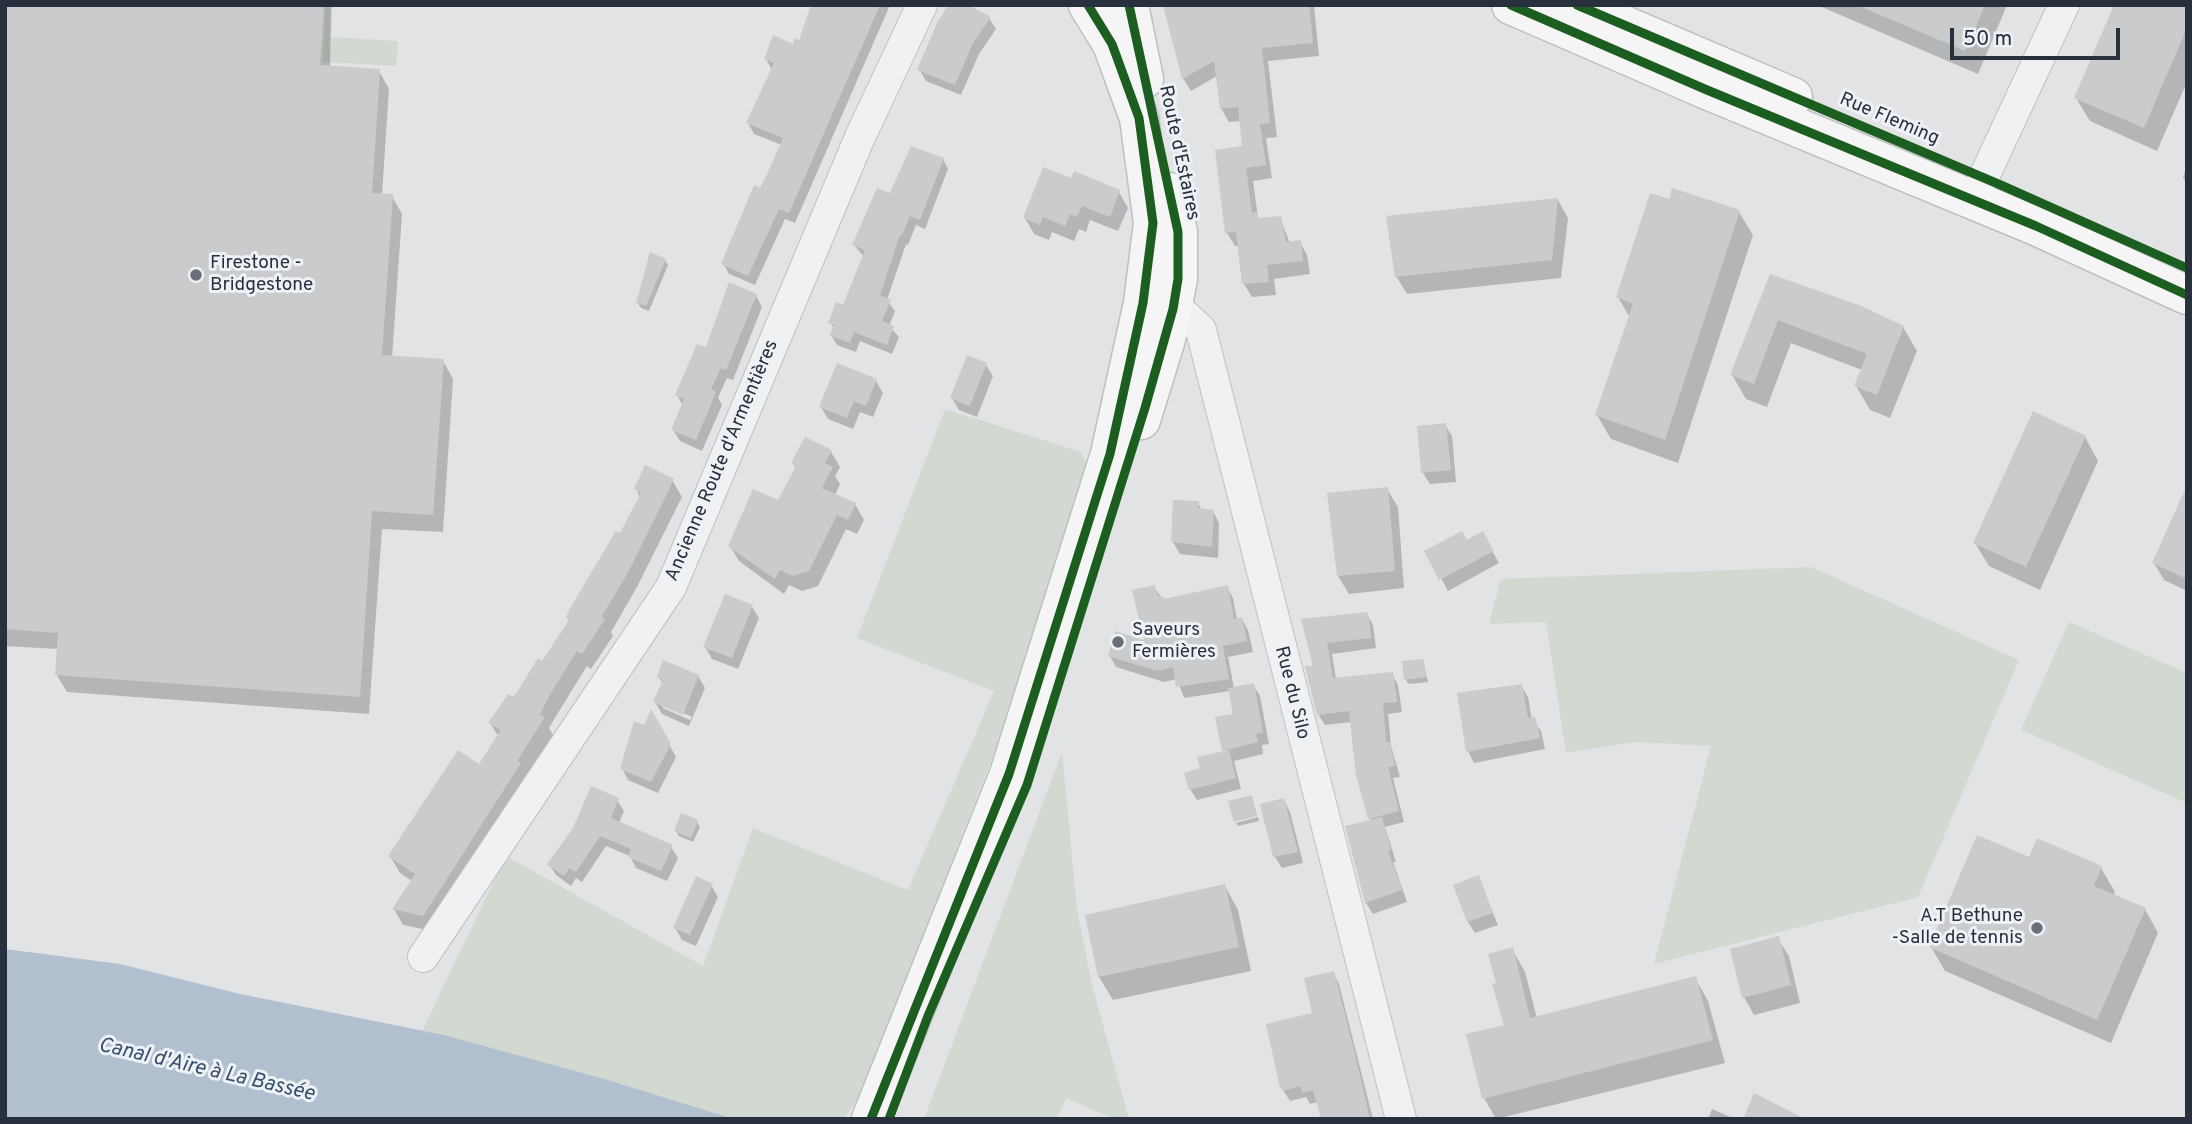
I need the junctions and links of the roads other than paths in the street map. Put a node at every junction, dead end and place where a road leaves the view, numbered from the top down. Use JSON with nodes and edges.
{"nodes":[{"id":1,"x":922,"y":5,"type":"edge"},
{"id":2,"x":1087,"y":5,"type":"edge"},
{"id":3,"x":1129,"y":5,"type":"edge"},
{"id":4,"x":1511,"y":5,"type":"edge"},
{"id":5,"x":1577,"y":5,"type":"edge"},
{"id":6,"x":2064,"y":5,"type":"edge"},
{"id":7,"x":1983,"y":179,"type":"junction"},
{"id":8,"x":2187,"y":268,"type":"edge"},
{"id":9,"x":2187,"y":295,"type":"edge"},
{"id":10,"x":1158,"y":306,"type":"junction"},
{"id":11,"x":423,"y":957,"type":"dead end"},
{"id":12,"x":871,"y":1119,"type":"edge"},
{"id":13,"x":889,"y":1119,"type":"edge"},
{"id":14,"x":1401,"y":1119,"type":"edge"}],
"edges":[{"from":1,"to":11,"type":"street","name":"Ancienne Route d'Armentières"},
{"from":2,"to":10,"type":"main road","name":"Route d'Estaires"},
{"from":3,"to":10,"type":"main road","name":"Route d'Estaires"},
{"from":4,"to":9,"type":"main road"},
{"from":5,"to":7,"type":"main road","name":"Rue Fleming"},
{"from":6,"to":7,"type":"street"},
{"from":7,"to":8,"type":"main road","name":"Rue Fleming"},
{"from":10,"to":12,"type":"main road"},
{"from":10,"to":13,"type":"main road"},
{"from":10,"to":14,"type":"street","name":"Rue du Silo"}]}
